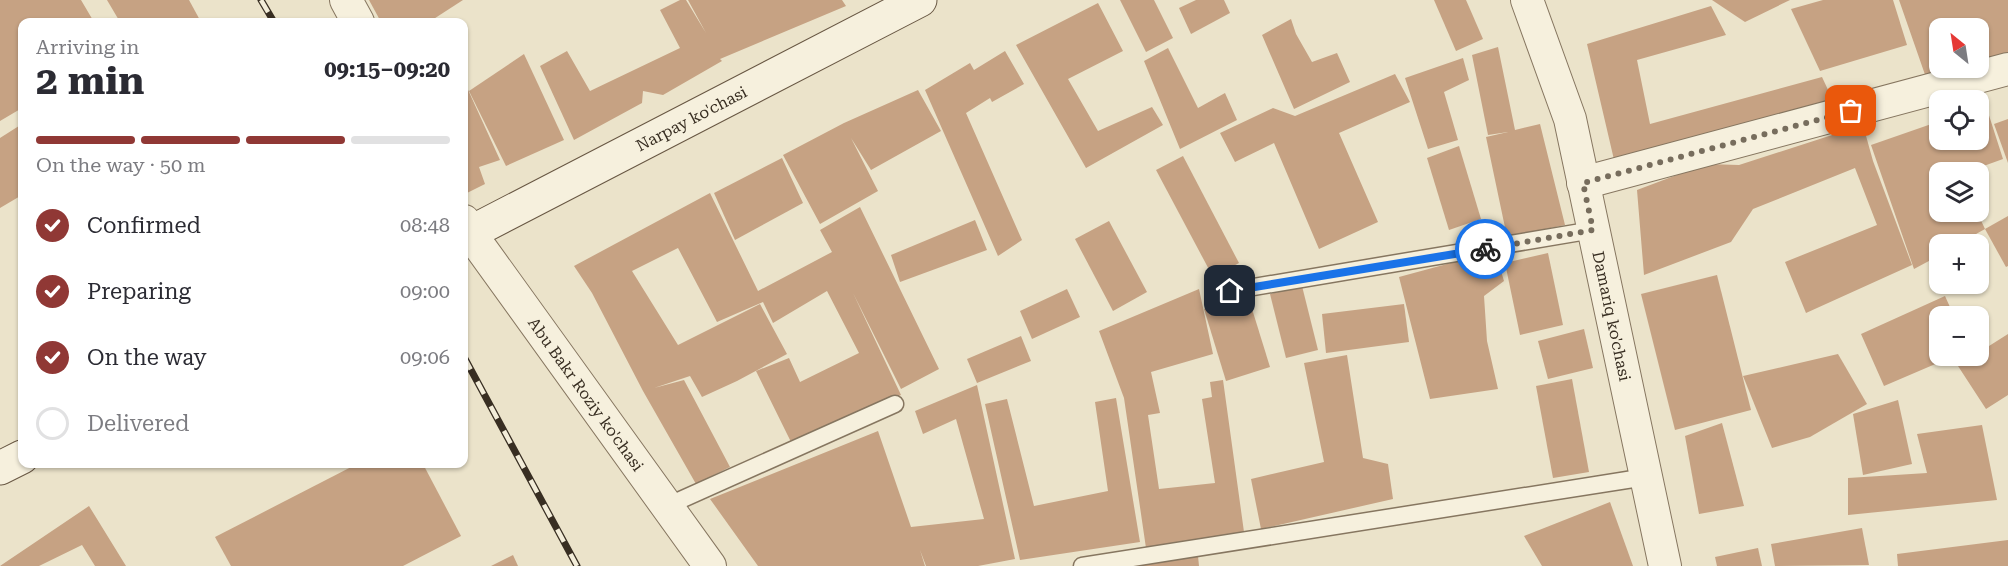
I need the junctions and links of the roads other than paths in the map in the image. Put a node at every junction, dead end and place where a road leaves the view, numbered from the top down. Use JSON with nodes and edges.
{"nodes":[{"id":1,"x":346,"y":0,"type":"edge"},
{"id":2,"x":920,"y":0,"type":"edge"},
{"id":3,"x":1527,"y":0,"type":"edge"},
{"id":4,"x":356,"y":18,"type":"edge"},
{"id":5,"x":2008,"y":69,"type":"edge"},
{"id":6,"x":1583,"y":183,"type":"junction"},
{"id":7,"x":468,"y":229,"type":"edge"},
{"id":8,"x":1593,"y":230,"type":"junction"},
{"id":9,"x":468,"y":233,"type":"edge"},
{"id":10,"x":1230,"y":291,"type":"dead end"},
{"id":11,"x":895,"y":404,"type":"dead end"},
{"id":12,"x":18,"y":459,"type":"edge"},
{"id":13,"x":0,"y":468,"type":"edge"},
{"id":14,"x":1646,"y":477,"type":"junction"},
{"id":15,"x":667,"y":506,"type":"junction"},
{"id":16,"x":710,"y":566,"type":"edge"},
{"id":17,"x":1082,"y":566,"type":"edge"},
{"id":18,"x":1665,"y":566,"type":"edge"}],
"edges":[{"from":1,"to":4,"type":"street"},
{"from":2,"to":7,"type":"main road","name":"Narpay ko'chasi"},
{"from":3,"to":6,"type":"street","name":"Damariq ko'chasi"},
{"from":5,"to":6,"type":"street"},
{"from":6,"to":8,"type":"street","name":"Damariq ko'chasi"},
{"from":8,"to":10,"type":"lane"},
{"from":8,"to":14,"type":"street","name":"Damariq ko'chasi"},
{"from":9,"to":15,"type":"street","name":"Abu Bakr Roziy ko'chasi"},
{"from":11,"to":15,"type":"lane"},
{"from":12,"to":13,"type":"main road"},
{"from":14,"to":17,"type":"lane"},
{"from":14,"to":18,"type":"street","name":"Damariq ko'chasi"},
{"from":15,"to":16,"type":"street","name":"Abu Bakr Roziy ko'chasi"}]}
